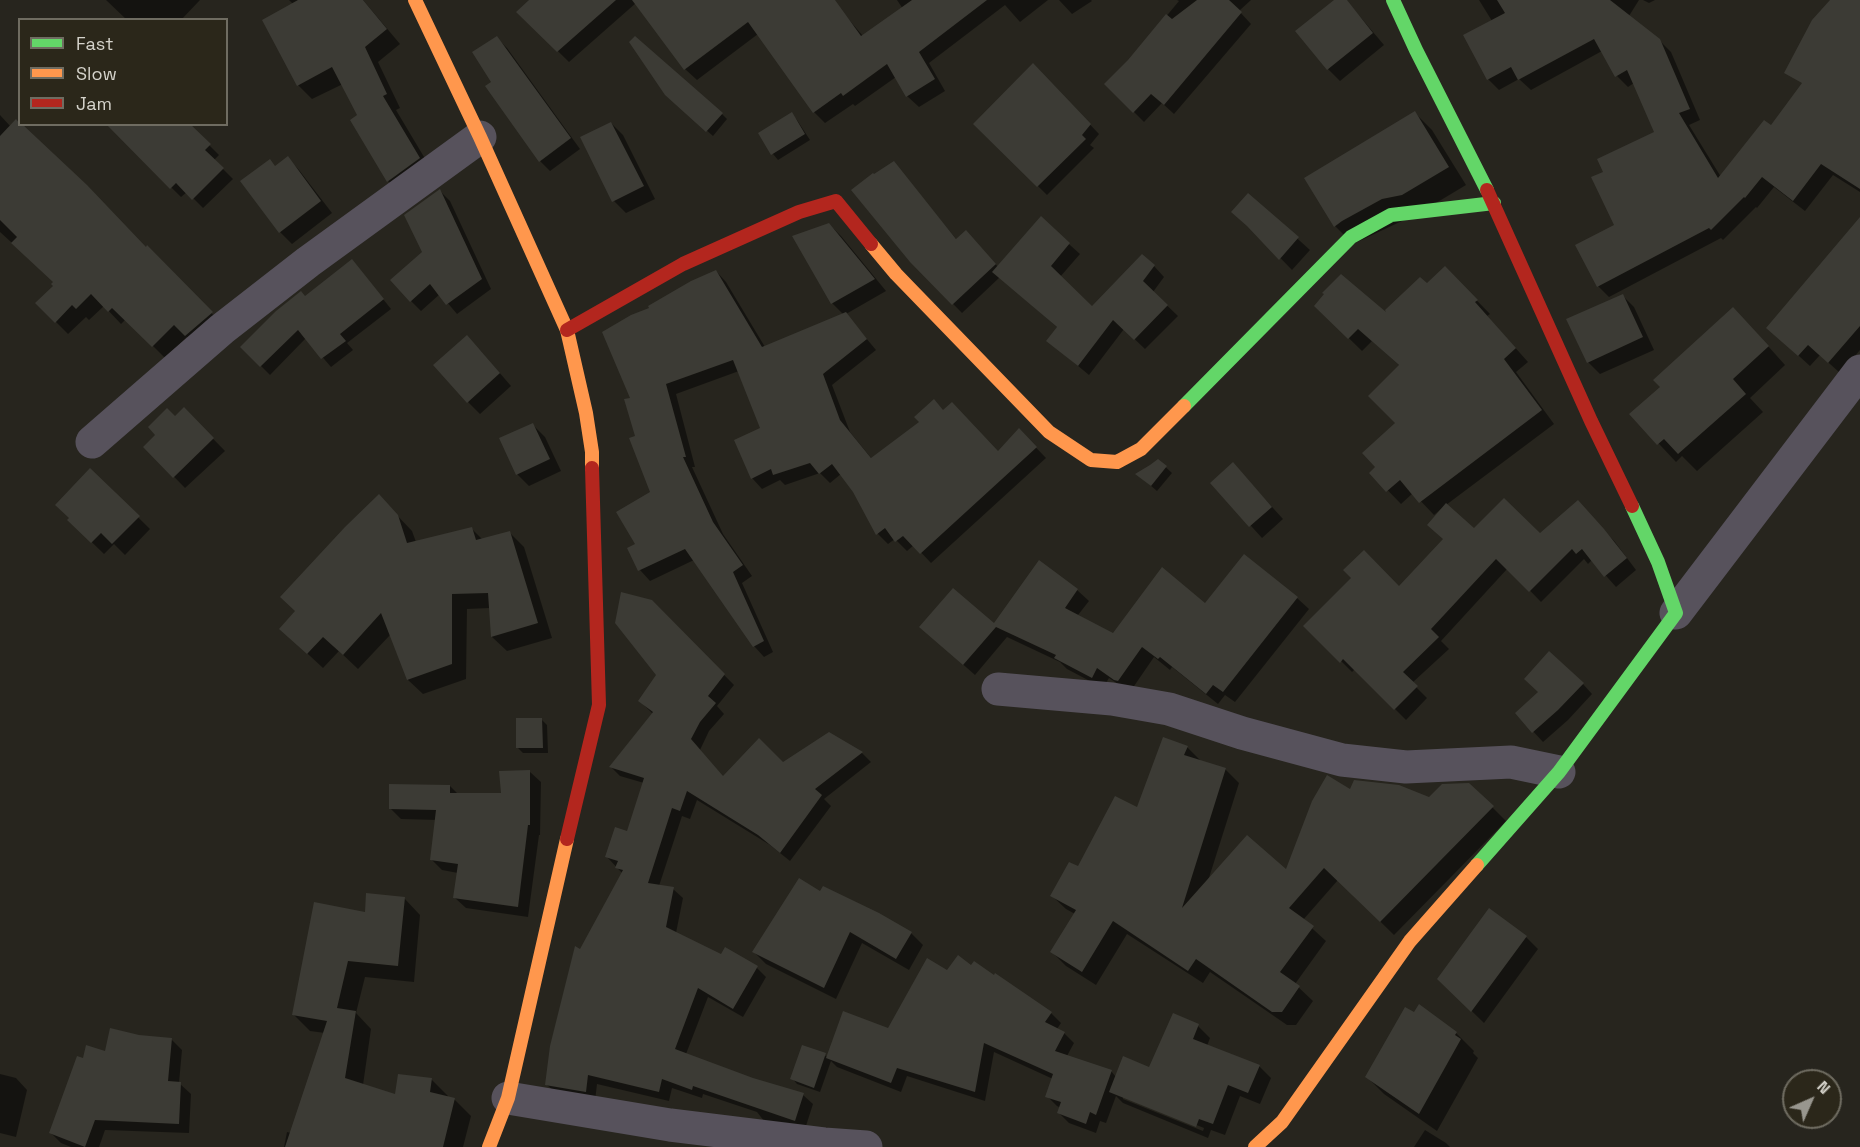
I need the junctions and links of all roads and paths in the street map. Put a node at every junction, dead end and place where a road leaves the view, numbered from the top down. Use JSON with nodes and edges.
{"nodes":[{"id":1,"x":415,"y":0,"type":"edge"},
{"id":2,"x":1393,"y":0,"type":"edge"},
{"id":3,"x":480,"y":137,"type":"junction"},
{"id":4,"x":1494,"y":203,"type":"junction"},
{"id":5,"x":567,"y":330,"type":"junction"},
{"id":6,"x":1860,"y":371,"type":"edge"},
{"id":7,"x":92,"y":442,"type":"dead end"},
{"id":8,"x":1676,"y":613,"type":"junction"},
{"id":9,"x":998,"y":689,"type":"dead end"},
{"id":10,"x":1558,"y":772,"type":"junction"},
{"id":11,"x":508,"y":1098,"type":"junction"},
{"id":12,"x":489,"y":1147,"type":"edge"},
{"id":13,"x":866,"y":1147,"type":"edge"},
{"id":14,"x":1255,"y":1147,"type":"edge"}],
"edges":[{"from":1,"to":3,"type":"street"},
{"from":2,"to":4,"type":"street"},
{"from":3,"to":5,"type":"street"},
{"from":3,"to":7,"type":"street"},
{"from":4,"to":5,"type":"street"},
{"from":4,"to":8,"type":"street"},
{"from":5,"to":11,"type":"street"},
{"from":6,"to":8,"type":"street"},
{"from":8,"to":10,"type":"street"},
{"from":9,"to":10,"type":"street"},
{"from":10,"to":14,"type":"street"},
{"from":11,"to":12,"type":"street"},
{"from":11,"to":13,"type":"street"}]}
